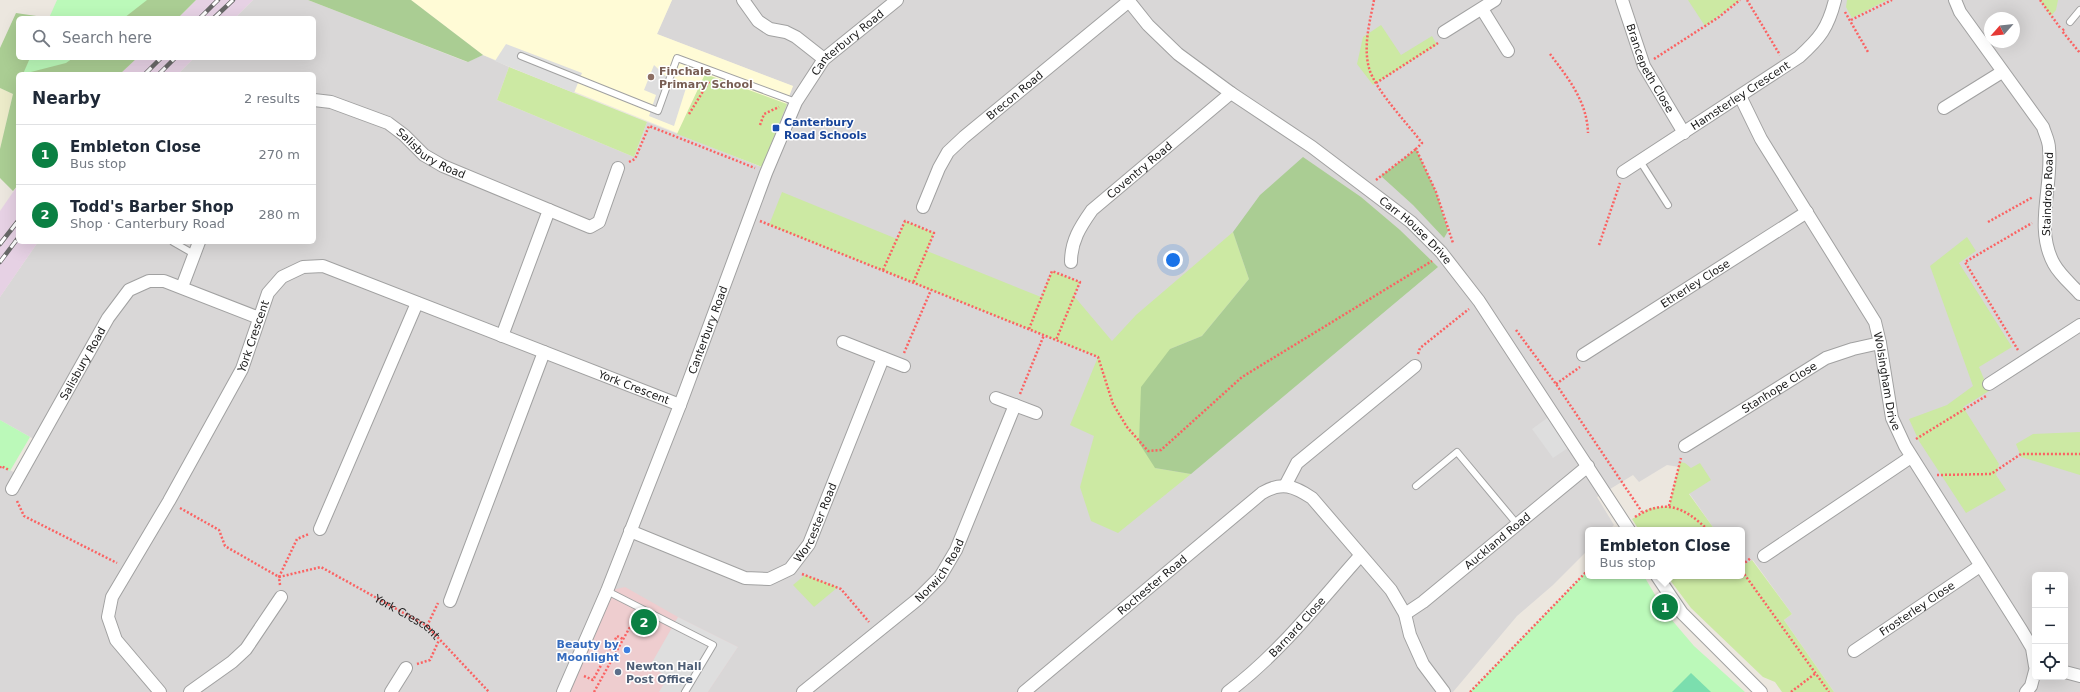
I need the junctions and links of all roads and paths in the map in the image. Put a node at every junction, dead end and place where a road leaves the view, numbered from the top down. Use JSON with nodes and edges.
{"nodes":[{"id":1,"x":743,"y":0,"type":"edge"},
{"id":2,"x":897,"y":0,"type":"edge"},
{"id":3,"x":1128,"y":0,"type":"edge"},
{"id":4,"x":1374,"y":0,"type":"edge"},
{"id":5,"x":1495,"y":0,"type":"edge"},
{"id":6,"x":1622,"y":0,"type":"edge"},
{"id":7,"x":1740,"y":0,"type":"edge"},
{"id":8,"x":1747,"y":0,"type":"edge"},
{"id":9,"x":1835,"y":0,"type":"edge"},
{"id":10,"x":1892,"y":0,"type":"edge"},
{"id":11,"x":1955,"y":0,"type":"edge"},
{"id":12,"x":2040,"y":0,"type":"edge"},
{"id":13,"x":1482,"y":9,"type":"junction"},
{"id":14,"x":1844,"y":10,"type":"dead end"},
{"id":15,"x":2080,"y":10,"type":"edge"},
{"id":16,"x":1851,"y":20,"type":"junction"},
{"id":17,"x":2070,"y":22,"type":"joint"},
{"id":18,"x":2062,"y":31,"type":"junction"},
{"id":19,"x":1444,"y":32,"type":"joint"},
{"id":20,"x":1508,"y":51,"type":"dead end"},
{"id":21,"x":1777,"y":51,"type":"dead end"},
{"id":22,"x":1868,"y":52,"type":"dead end"},
{"id":23,"x":2080,"y":53,"type":"edge"},
{"id":24,"x":1550,"y":54,"type":"dead end"},
{"id":25,"x":521,"y":56,"type":"dead end"},
{"id":26,"x":824,"y":58,"type":"junction"},
{"id":27,"x":1644,"y":66,"type":"junction"},
{"id":28,"x":2002,"y":72,"type":"junction"},
{"id":29,"x":717,"y":82,"type":"dead end"},
{"id":30,"x":1376,"y":83,"type":"junction"},
{"id":31,"x":1231,"y":93,"type":"junction"},
{"id":32,"x":1740,"y":96,"type":"junction"},
{"id":33,"x":316,"y":100,"type":"edge"},
{"id":34,"x":774,"y":104,"type":"dead end"},
{"id":35,"x":790,"y":106,"type":"junction"},
{"id":36,"x":1944,"y":108,"type":"dead end"},
{"id":37,"x":689,"y":114,"type":"dead end"},
{"id":38,"x":760,"y":125,"type":"dead end"},
{"id":39,"x":1588,"y":133,"type":"dead end"},
{"id":40,"x":1684,"y":133,"type":"junction"},
{"id":41,"x":1416,"y":149,"type":"junction"},
{"id":42,"x":1640,"y":161,"type":"junction"},
{"id":43,"x":618,"y":168,"type":"joint"},
{"id":44,"x":1624,"y":172,"type":"joint"},
{"id":45,"x":766,"y":173,"type":"junction"},
{"id":46,"x":1366,"y":188,"type":"junction"},
{"id":47,"x":2047,"y":189,"type":"junction"},
{"id":48,"x":1668,"y":205,"type":"dead end"},
{"id":49,"x":923,"y":207,"type":"dead end"},
{"id":50,"x":549,"y":210,"type":"junction"},
{"id":51,"x":1807,"y":212,"type":"junction"},
{"id":52,"x":2045,"y":216,"type":"junction"},
{"id":53,"x":751,"y":218,"type":"junction"},
{"id":54,"x":1988,"y":222,"type":"dead end"},
{"id":55,"x":176,"y":244,"type":"edge"},
{"id":56,"x":198,"y":244,"type":"edge"},
{"id":57,"x":1600,"y":245,"type":"dead end"},
{"id":58,"x":1454,"y":246,"type":"dead end"},
{"id":59,"x":1441,"y":252,"type":"junction"},
{"id":60,"x":194,"y":254,"type":"junction"},
{"id":61,"x":1071,"y":262,"type":"dead end"},
{"id":62,"x":883,"y":270,"type":"junction"},
{"id":63,"x":913,"y":283,"type":"junction"},
{"id":64,"x":182,"y":287,"type":"junction"},
{"id":65,"x":931,"y":290,"type":"junction"},
{"id":66,"x":2080,"y":294,"type":"edge"},
{"id":67,"x":1479,"y":301,"type":"junction"},
{"id":68,"x":417,"y":303,"type":"junction"},
{"id":69,"x":259,"y":318,"type":"junction"},
{"id":70,"x":2080,"y":325,"type":"edge"},
{"id":71,"x":1513,"y":327,"type":"dead end"},
{"id":72,"x":1028,"y":329,"type":"junction"},
{"id":73,"x":1044,"y":335,"type":"junction"},
{"id":74,"x":502,"y":336,"type":"junction"},
{"id":75,"x":1056,"y":340,"type":"junction"},
{"id":76,"x":843,"y":342,"type":"dead end"},
{"id":77,"x":1880,"y":343,"type":"junction"},
{"id":78,"x":544,"y":352,"type":"junction"},
{"id":79,"x":1583,"y":355,"type":"joint"},
{"id":80,"x":883,"y":358,"type":"junction"},
{"id":81,"x":2025,"y":361,"type":"junction"},
{"id":82,"x":902,"y":365,"type":"joint"},
{"id":83,"x":1415,"y":366,"type":"joint"},
{"id":84,"x":1556,"y":384,"type":"junction"},
{"id":85,"x":1989,"y":384,"type":"dead end"},
{"id":86,"x":996,"y":398,"type":"dead end"},
{"id":87,"x":1973,"y":404,"type":"dead end"},
{"id":88,"x":680,"y":405,"type":"junction"},
{"id":89,"x":1015,"y":405,"type":"junction"},
{"id":90,"x":1036,"y":414,"type":"dead end"},
{"id":91,"x":1685,"y":446,"type":"joint"},
{"id":92,"x":1908,"y":452,"type":"junction"},
{"id":93,"x":2080,"y":454,"type":"edge"},
{"id":94,"x":1588,"y":466,"type":"junction"},
{"id":95,"x":1926,"y":481,"type":"junction"},
{"id":96,"x":1285,"y":486,"type":"junction"},
{"id":97,"x":1416,"y":486,"type":"dead end"},
{"id":98,"x":12,"y":489,"type":"joint"},
{"id":99,"x":169,"y":501,"type":"junction"},
{"id":100,"x":1669,"y":506,"type":"junction"},
{"id":101,"x":1517,"y":524,"type":"junction"},
{"id":102,"x":1627,"y":527,"type":"edge"},
{"id":103,"x":1705,"y":527,"type":"edge"},
{"id":104,"x":320,"y":529,"type":"joint"},
{"id":105,"x":630,"y":531,"type":"junction"},
{"id":106,"x":1360,"y":556,"type":"junction"},
{"id":107,"x":1760,"y":556,"type":"joint"},
{"id":108,"x":1745,"y":564,"type":"edge"},
{"id":109,"x":1980,"y":566,"type":"junction"},
{"id":110,"x":128,"y":568,"type":"junction"},
{"id":111,"x":790,"y":569,"type":"junction"},
{"id":112,"x":1585,"y":573,"type":"edge"},
{"id":113,"x":1745,"y":575,"type":"edge"},
{"id":114,"x":279,"y":577,"type":"junction"},
{"id":115,"x":1659,"y":579,"type":"edge"},
{"id":116,"x":607,"y":590,"type":"junction"},
{"id":117,"x":281,"y":597,"type":"joint"},
{"id":118,"x":450,"y":601,"type":"joint"},
{"id":119,"x":641,"y":608,"type":"junction"},
{"id":120,"x":1405,"y":614,"type":"junction"},
{"id":121,"x":427,"y":626,"type":"junction"},
{"id":122,"x":877,"y":632,"type":"junction"},
{"id":123,"x":623,"y":639,"type":"junction"},
{"id":124,"x":439,"y":640,"type":"junction"},
{"id":125,"x":2032,"y":648,"type":"edge"},
{"id":126,"x":1854,"y":651,"type":"dead end"},
{"id":127,"x":406,"y":668,"type":"joint"},
{"id":128,"x":572,"y":671,"type":"junction"},
{"id":129,"x":2068,"y":673,"type":"edge"},
{"id":130,"x":1816,"y":674,"type":"junction"},
{"id":131,"x":2080,"y":676,"type":"edge"},
{"id":132,"x":2033,"y":680,"type":"edge"},
{"id":133,"x":160,"y":692,"type":"edge"},
{"id":134,"x":190,"y":692,"type":"edge"},
{"id":135,"x":390,"y":692,"type":"edge"},
{"id":136,"x":489,"y":692,"type":"edge"},
{"id":137,"x":563,"y":692,"type":"edge"},
{"id":138,"x":594,"y":692,"type":"edge"},
{"id":139,"x":685,"y":692,"type":"edge"},
{"id":140,"x":803,"y":692,"type":"edge"},
{"id":141,"x":1024,"y":692,"type":"edge"},
{"id":142,"x":1228,"y":692,"type":"edge"},
{"id":143,"x":1444,"y":692,"type":"edge"},
{"id":144,"x":1470,"y":692,"type":"edge"},
{"id":145,"x":1761,"y":692,"type":"edge"},
{"id":146,"x":1791,"y":692,"type":"edge"},
{"id":147,"x":1829,"y":692,"type":"edge"},
{"id":148,"x":2026,"y":692,"type":"edge"}],
"edges":[{"from":1,"to":26,"type":"street"},
{"from":2,"to":26,"type":"street","name":"Canterbury Road"},
{"from":3,"to":31,"type":"street","name":"Carr House Drive"},
{"from":3,"to":49,"type":"street","name":"Brecon Road"},
{"from":4,"to":30,"type":"path"},
{"from":5,"to":13,"type":"street"},
{"from":6,"to":27,"type":"street","name":"Brancepeth Close"},
{"from":7,"to":27,"type":"path"},
{"from":8,"to":21,"type":"path"},
{"from":9,"to":32,"type":"street","name":"Hamsterley Crescent"},
{"from":10,"to":16,"type":"path"},
{"from":11,"to":28,"type":"street","name":"Staindrop Road"},
{"from":12,"to":18,"type":"path"},
{"from":13,"to":19,"type":"street"},
{"from":13,"to":20,"type":"street"},
{"from":14,"to":16,"type":"path"},
{"from":15,"to":17,"type":"lane"},
{"from":16,"to":22,"type":"path"},
{"from":17,"to":18,"type":"path"},
{"from":18,"to":23,"type":"path"},
{"from":19,"to":30,"type":"path"},
{"from":24,"to":39,"type":"path"},
{"from":25,"to":35,"type":"lane"},
{"from":26,"to":35,"type":"street","name":"Canterbury Road"},
{"from":27,"to":40,"type":"street","name":"Brancepeth Close"},
{"from":28,"to":36,"type":"street"},
{"from":28,"to":47,"type":"street","name":"Staindrop Road"},
{"from":29,"to":37,"type":"path"},
{"from":30,"to":41,"type":"path"},
{"from":31,"to":46,"type":"street","name":"Carr House Drive"},
{"from":31,"to":61,"type":"street","name":"Coventry Road"},
{"from":32,"to":40,"type":"street","name":"Hamsterley Crescent"},
{"from":32,"to":51,"type":"street","name":"Wolsingham Drive"},
{"from":33,"to":50,"type":"street","name":"Salisbury Road"},
{"from":34,"to":35,"type":"path"},
{"from":35,"to":38,"type":"path"},
{"from":35,"to":45,"type":"street","name":"Canterbury Road"},
{"from":40,"to":42,"type":"street","name":"Hamsterley Crescent"},
{"from":41,"to":46,"type":"path"},
{"from":41,"to":58,"type":"path"},
{"from":42,"to":44,"type":"street","name":"Hamsterley Crescent"},
{"from":42,"to":48,"type":"lane"},
{"from":43,"to":45,"type":"path"},
{"from":43,"to":50,"type":"street","name":"Salisbury Road"},
{"from":44,"to":57,"type":"path"},
{"from":45,"to":53,"type":"street","name":"Canterbury Road"},
{"from":46,"to":59,"type":"street","name":"Carr House Drive"},
{"from":47,"to":52,"type":"street","name":"Staindrop Road"},
{"from":47,"to":54,"type":"path"},
{"from":50,"to":74,"type":"street"},
{"from":51,"to":77,"type":"street","name":"Wolsingham Drive"},
{"from":51,"to":79,"type":"street","name":"Etherley Close"},
{"from":52,"to":66,"type":"street","name":"Staindrop Road"},
{"from":52,"to":81,"type":"path"},
{"from":53,"to":62,"type":"path"},
{"from":53,"to":88,"type":"street","name":"Canterbury Road"},
{"from":55,"to":60,"type":"lane"},
{"from":56,"to":60,"type":"street"},
{"from":59,"to":67,"type":"street","name":"Carr House Drive"},
{"from":59,"to":75,"type":"path"},
{"from":60,"to":64,"type":"street"},
{"from":62,"to":63,"type":"path"},
{"from":62,"to":63,"type":"path"},
{"from":63,"to":65,"type":"path"},
{"from":64,"to":69,"type":"street","name":"Salisbury Road"},
{"from":64,"to":98,"type":"street","name":"Salisbury Road"},
{"from":65,"to":72,"type":"path"},
{"from":65,"to":82,"type":"path"},
{"from":67,"to":83,"type":"path"},
{"from":67,"to":94,"type":"street","name":"Carr House Drive"},
{"from":68,"to":69,"type":"street","name":"York Crescent"},
{"from":68,"to":74,"type":"street","name":"York Crescent"},
{"from":68,"to":104,"type":"street"},
{"from":69,"to":99,"type":"street","name":"York Crescent"},
{"from":70,"to":81,"type":"street"},
{"from":71,"to":84,"type":"path"},
{"from":72,"to":73,"type":"path"},
{"from":72,"to":75,"type":"path"},
{"from":73,"to":75,"type":"path"},
{"from":73,"to":89,"type":"path"},
{"from":74,"to":78,"type":"street","name":"York Crescent"},
{"from":76,"to":80,"type":"street"},
{"from":77,"to":91,"type":"street","name":"Stanhope Close"},
{"from":77,"to":92,"type":"street","name":"Wolsingham Drive"},
{"from":78,"to":88,"type":"street","name":"York Crescent"},
{"from":78,"to":118,"type":"street"},
{"from":79,"to":84,"type":"path"},
{"from":80,"to":82,"type":"street"},
{"from":80,"to":111,"type":"street","name":"Worcester Road"},
{"from":81,"to":85,"type":"street"},
{"from":83,"to":96,"type":"street"},
{"from":84,"to":100,"type":"path"},
{"from":86,"to":89,"type":"street"},
{"from":87,"to":92,"type":"path"},
{"from":88,"to":105,"type":"street","name":"Canterbury Road"},
{"from":89,"to":90,"type":"street"},
{"from":89,"to":122,"type":"street","name":"Norwich Road"},
{"from":91,"to":100,"type":"path"},
{"from":92,"to":95,"type":"street","name":"Wolsingham Drive"},
{"from":92,"to":107,"type":"street"},
{"from":93,"to":95,"type":"path"},
{"from":94,"to":101,"type":"street","name":"Auckland Road"},
{"from":94,"to":102,"type":"street","name":"Carr House Drive"},
{"from":95,"to":109,"type":"street","name":"Wolsingham Drive"},
{"from":96,"to":106,"type":"street"},
{"from":96,"to":141,"type":"street","name":"Rochester Road"},
{"from":97,"to":101,"type":"lane"},
{"from":98,"to":110,"type":"path"},
{"from":99,"to":110,"type":"street","name":"York Crescent"},
{"from":99,"to":114,"type":"path"},
{"from":100,"to":103,"type":"path"},
{"from":101,"to":120,"type":"street","name":"Auckland Road"},
{"from":104,"to":114,"type":"path"},
{"from":105,"to":111,"type":"street","name":"Worcester Road"},
{"from":105,"to":116,"type":"street","name":"Canterbury Road"},
{"from":106,"to":120,"type":"street"},
{"from":106,"to":142,"type":"street","name":"Barnard Close"},
{"from":107,"to":108,"type":"path"},
{"from":109,"to":125,"type":"street","name":"Wolsingham Drive"},
{"from":109,"to":126,"type":"street","name":"Frosterley Close"},
{"from":110,"to":133,"type":"street","name":"York Crescent"},
{"from":111,"to":122,"type":"path"},
{"from":112,"to":144,"type":"path"},
{"from":113,"to":130,"type":"path"},
{"from":114,"to":117,"type":"path"},
{"from":114,"to":121,"type":"path","name":"York Crescent"},
{"from":115,"to":145,"type":"street"},
{"from":116,"to":119,"type":"lane"},
{"from":116,"to":128,"type":"street","name":"Canterbury Road"},
{"from":117,"to":134,"type":"street"},
{"from":118,"to":121,"type":"path"},
{"from":119,"to":123,"type":"path"},
{"from":119,"to":139,"type":"lane"},
{"from":120,"to":143,"type":"street"},
{"from":121,"to":124,"type":"path","name":"York Crescent"},
{"from":122,"to":140,"type":"street","name":"Norwich Road"},
{"from":123,"to":128,"type":"path"},
{"from":123,"to":138,"type":"path"},
{"from":124,"to":127,"type":"path"},
{"from":124,"to":136,"type":"path","name":"York Crescent"},
{"from":127,"to":135,"type":"street"},
{"from":128,"to":137,"type":"street","name":"Canterbury Road"},
{"from":129,"to":131,"type":"street"},
{"from":130,"to":146,"type":"path"},
{"from":130,"to":147,"type":"path"},
{"from":132,"to":148,"type":"street"}]}
